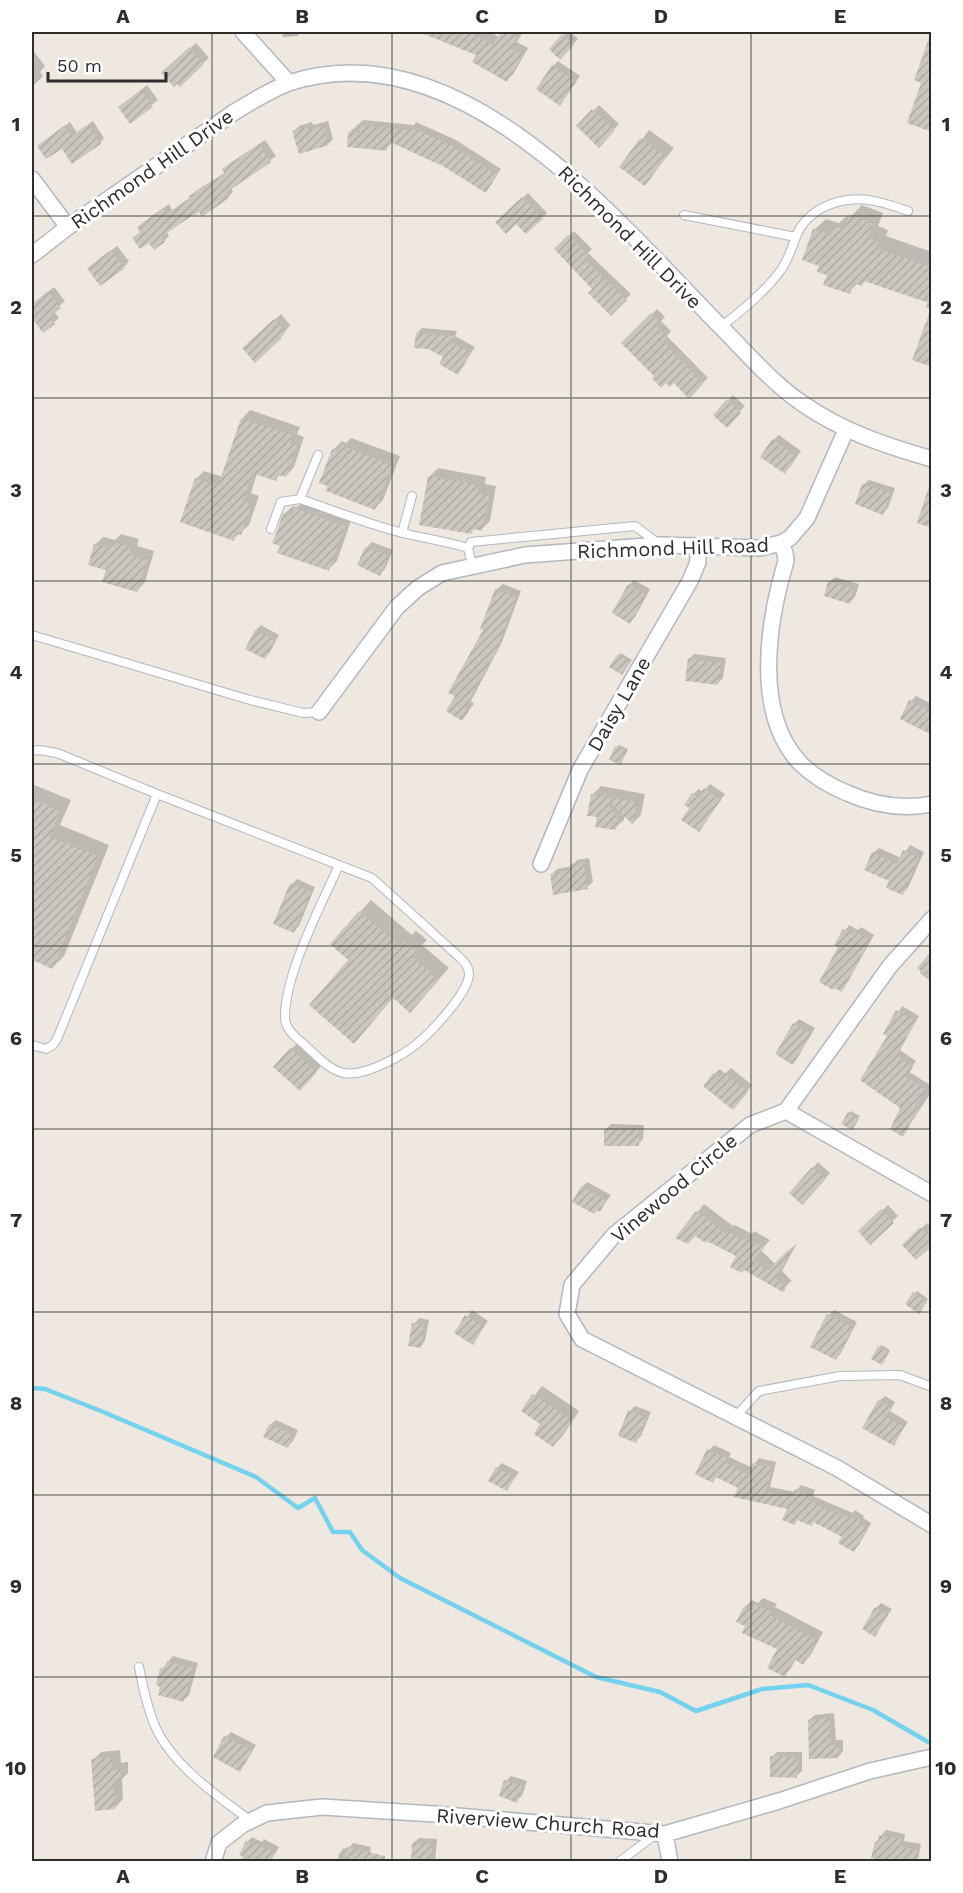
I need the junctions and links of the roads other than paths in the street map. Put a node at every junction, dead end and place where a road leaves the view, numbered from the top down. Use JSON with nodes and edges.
{"nodes":[{"id":1,"x":243,"y":32,"type":"edge"},
{"id":2,"x":289,"y":83,"type":"junction"},
{"id":3,"x":32,"y":179,"type":"edge"},
{"id":4,"x":908,"y":211,"type":"dead end"},
{"id":5,"x":684,"y":215,"type":"dead end"},
{"id":6,"x":68,"y":227,"type":"junction"},
{"id":7,"x":796,"y":237,"type":"junction"},
{"id":8,"x":32,"y":255,"type":"edge"},
{"id":9,"x":721,"y":327,"type":"junction"},
{"id":10,"x":846,"y":430,"type":"junction"},
{"id":11,"x":318,"y":455,"type":"dead end"},
{"id":12,"x":932,"y":459,"type":"edge"},
{"id":13,"x":412,"y":496,"type":"dead end"},
{"id":14,"x":300,"y":499,"type":"junction"},
{"id":15,"x":271,"y":529,"type":"dead end"},
{"id":16,"x":402,"y":533,"type":"junction"},
{"id":17,"x":781,"y":543,"type":"junction"},
{"id":18,"x":660,"y":545,"type":"junction"},
{"id":19,"x":698,"y":546,"type":"junction"},
{"id":20,"x":468,"y":548,"type":"junction"},
{"id":21,"x":472,"y":565,"type":"junction"},
{"id":22,"x":32,"y":635,"type":"edge"},
{"id":23,"x":319,"y":712,"type":"joint"},
{"id":24,"x":32,"y":752,"type":"edge"},
{"id":25,"x":157,"y":794,"type":"junction"},
{"id":26,"x":932,"y":804,"type":"edge"},
{"id":27,"x":541,"y":864,"type":"dead end"},
{"id":28,"x":339,"y":865,"type":"junction"},
{"id":29,"x":932,"y":919,"type":"edge"},
{"id":30,"x":32,"y":1045,"type":"edge"},
{"id":31,"x":786,"y":1112,"type":"junction"},
{"id":32,"x":932,"y":1194,"type":"edge"},
{"id":33,"x":932,"y":1387,"type":"edge"},
{"id":34,"x":735,"y":1418,"type":"junction"},
{"id":35,"x":932,"y":1525,"type":"edge"},
{"id":36,"x":139,"y":1667,"type":"dead end"},
{"id":37,"x":932,"y":1757,"type":"edge"},
{"id":38,"x":251,"y":1821,"type":"junction"},
{"id":39,"x":661,"y":1833,"type":"junction"},
{"id":40,"x":213,"y":1862,"type":"edge"},
{"id":41,"x":619,"y":1862,"type":"edge"},
{"id":42,"x":670,"y":1862,"type":"edge"}],
"edges":[{"from":1,"to":2,"type":"street"},
{"from":2,"to":6,"type":"street","name":"Richmond Hill Drive"},
{"from":2,"to":9,"type":"street","name":"Richmond Hill Drive"},
{"from":3,"to":6,"type":"street"},
{"from":4,"to":7,"type":"lane"},
{"from":5,"to":7,"type":"lane"},
{"from":6,"to":8,"type":"street","name":"Richmond Hill Drive"},
{"from":7,"to":9,"type":"lane"},
{"from":9,"to":10,"type":"street","name":"Richmond Hill Drive"},
{"from":10,"to":12,"type":"street","name":"Richmond Hill Drive"},
{"from":10,"to":17,"type":"street","name":"Richmond Hill Road"},
{"from":11,"to":14,"type":"lane"},
{"from":13,"to":16,"type":"lane"},
{"from":14,"to":15,"type":"lane"},
{"from":14,"to":16,"type":"lane"},
{"from":16,"to":20,"type":"lane"},
{"from":17,"to":19,"type":"street","name":"Richmond Hill Road"},
{"from":17,"to":26,"type":"street"},
{"from":18,"to":19,"type":"street","name":"Richmond Hill Road"},
{"from":18,"to":20,"type":"lane"},
{"from":18,"to":21,"type":"street","name":"Richmond Hill Road"},
{"from":19,"to":27,"type":"street","name":"Daisy Lane"},
{"from":20,"to":21,"type":"lane"},
{"from":21,"to":23,"type":"street","name":"Richmond Hill Road"},
{"from":22,"to":23,"type":"lane"},
{"from":24,"to":25,"type":"lane"},
{"from":25,"to":28,"type":"lane"},
{"from":25,"to":30,"type":"lane"},
{"from":28,"to":28,"type":"lane"},
{"from":29,"to":31,"type":"street"},
{"from":31,"to":32,"type":"street"},
{"from":31,"to":34,"type":"street","name":"Vinewood Circle"},
{"from":33,"to":34,"type":"lane"},
{"from":34,"to":35,"type":"street","name":"Vinewood Circle"},
{"from":36,"to":38,"type":"lane"},
{"from":37,"to":39,"type":"street","name":"Riverview Church Road"},
{"from":38,"to":39,"type":"street","name":"Riverview Church Road"},
{"from":38,"to":40,"type":"street","name":"Riverview Church Road"},
{"from":39,"to":41,"type":"lane"},
{"from":39,"to":42,"type":"street"}]}
